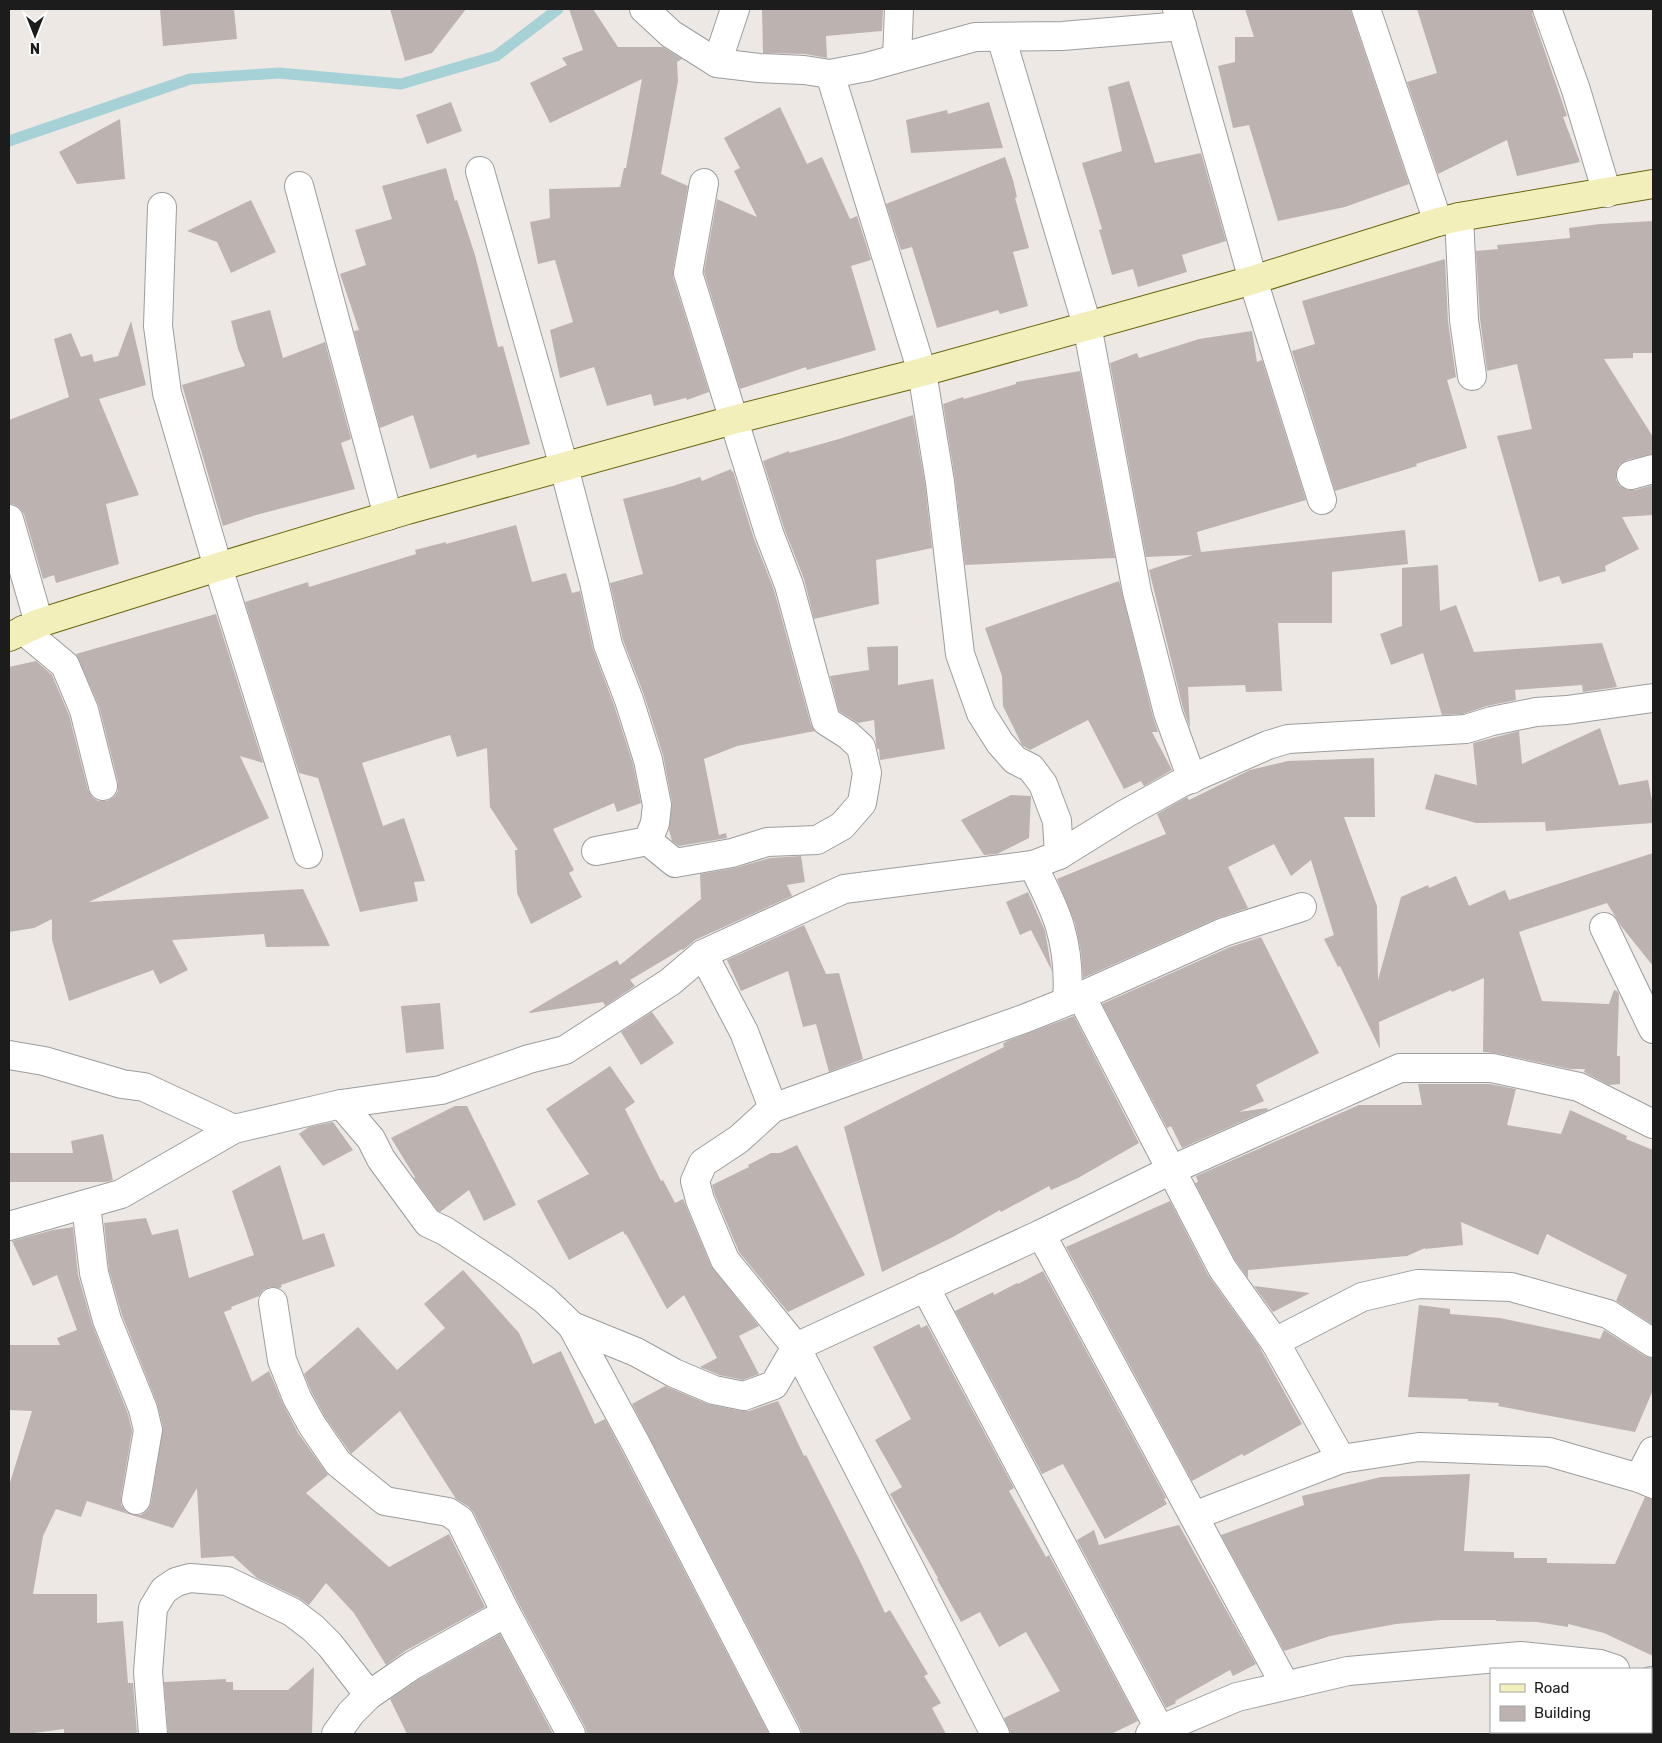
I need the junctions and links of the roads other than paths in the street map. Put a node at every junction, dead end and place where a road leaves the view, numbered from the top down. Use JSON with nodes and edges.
{"nodes":[{"id":1,"x":644,"y":9,"type":"edge"},
{"id":2,"x":735,"y":9,"type":"edge"},
{"id":3,"x":899,"y":9,"type":"edge"},
{"id":4,"x":1366,"y":9,"type":"edge"},
{"id":5,"x":1547,"y":9,"type":"edge"},
{"id":6,"x":1179,"y":18,"type":"edge"},
{"id":7,"x":1001,"y":37,"type":"junction"},
{"id":8,"x":897,"y":58,"type":"junction"},
{"id":9,"x":717,"y":63,"type":"junction"},
{"id":10,"x":830,"y":74,"type":"junction"},
{"id":11,"x":480,"y":171,"type":"dead end"},
{"id":12,"x":704,"y":183,"type":"dead end"},
{"id":13,"x":1653,"y":184,"type":"edge"},
{"id":14,"x":299,"y":186,"type":"dead end"},
{"id":15,"x":1607,"y":193,"type":"junction"},
{"id":16,"x":162,"y":207,"type":"dead end"},
{"id":17,"x":1448,"y":219,"type":"junction"},
{"id":18,"x":1253,"y":280,"type":"junction"},
{"id":19,"x":1087,"y":325,"type":"junction"},
{"id":20,"x":922,"y":372,"type":"junction"},
{"id":21,"x":1472,"y":376,"type":"dead end"},
{"id":22,"x":733,"y":420,"type":"junction"},
{"id":23,"x":564,"y":467,"type":"junction"},
{"id":24,"x":1322,"y":500,"type":"dead end"},
{"id":25,"x":388,"y":516,"type":"junction"},
{"id":26,"x":9,"y":519,"type":"edge"},
{"id":27,"x":218,"y":567,"type":"junction"},
{"id":28,"x":23,"y":630,"type":"edge"},
{"id":29,"x":1653,"y":698,"type":"edge"},
{"id":30,"x":1192,"y":779,"type":"junction"},
{"id":31,"x":103,"y":786,"type":"dead end"},
{"id":32,"x":648,"y":841,"type":"junction"},
{"id":33,"x":596,"y":851,"type":"dead end"},
{"id":34,"x":308,"y":854,"type":"dead end"},
{"id":35,"x":1059,"y":855,"type":"junction"},
{"id":36,"x":1033,"y":865,"type":"junction"},
{"id":37,"x":1302,"y":908,"type":"dead end"},
{"id":38,"x":1604,"y":927,"type":"dead end"},
{"id":39,"x":703,"y":954,"type":"junction"},
{"id":40,"x":1074,"y":999,"type":"junction"},
{"id":41,"x":1653,"y":1029,"type":"edge"},
{"id":42,"x":9,"y":1055,"type":"edge"},
{"id":43,"x":342,"y":1104,"type":"junction"},
{"id":44,"x":773,"y":1108,"type":"junction"},
{"id":45,"x":1653,"y":1124,"type":"edge"},
{"id":46,"x":234,"y":1129,"type":"junction"},
{"id":47,"x":1171,"y":1170,"type":"junction"},
{"id":48,"x":86,"y":1205,"type":"junction"},
{"id":49,"x":9,"y":1226,"type":"edge"},
{"id":50,"x":1041,"y":1234,"type":"junction"},
{"id":51,"x":925,"y":1287,"type":"junction"},
{"id":52,"x":273,"y":1302,"type":"dead end"},
{"id":53,"x":572,"y":1326,"type":"junction"},
{"id":54,"x":1275,"y":1342,"type":"junction"},
{"id":55,"x":1653,"y":1343,"type":"edge"},
{"id":56,"x":796,"y":1347,"type":"junction"},
{"id":57,"x":1653,"y":1451,"type":"edge"},
{"id":58,"x":1341,"y":1459,"type":"junction"},
{"id":59,"x":1646,"y":1481,"type":"edge"},
{"id":60,"x":136,"y":1500,"type":"dead end"},
{"id":61,"x":1194,"y":1516,"type":"junction"},
{"id":62,"x":506,"y":1613,"type":"junction"},
{"id":63,"x":1612,"y":1668,"type":"edge"},
{"id":64,"x":1285,"y":1686,"type":"junction"},
{"id":65,"x":370,"y":1695,"type":"junction"},
{"id":66,"x":1155,"y":1732,"type":"edge"},
{"id":67,"x":153,"y":1734,"type":"edge"},
{"id":68,"x":336,"y":1734,"type":"edge"},
{"id":69,"x":571,"y":1734,"type":"edge"},
{"id":70,"x":786,"y":1734,"type":"edge"},
{"id":71,"x":995,"y":1734,"type":"edge"}],
"edges":[{"from":1,"to":9,"type":"street"},
{"from":2,"to":9,"type":"street"},
{"from":3,"to":8,"type":"street"},
{"from":4,"to":17,"type":"street"},
{"from":5,"to":15,"type":"street"},
{"from":6,"to":7,"type":"street"},
{"from":6,"to":18,"type":"street"},
{"from":7,"to":8,"type":"street"},
{"from":7,"to":19,"type":"street"},
{"from":8,"to":10,"type":"street"},
{"from":9,"to":10,"type":"street"},
{"from":10,"to":20,"type":"street"},
{"from":11,"to":23,"type":"street"},
{"from":12,"to":22,"type":"street"},
{"from":13,"to":15,"type":"street"},
{"from":14,"to":25,"type":"street"},
{"from":15,"to":17,"type":"street"},
{"from":16,"to":27,"type":"street"},
{"from":17,"to":18,"type":"street"},
{"from":17,"to":21,"type":"street"},
{"from":18,"to":19,"type":"street"},
{"from":18,"to":24,"type":"street"},
{"from":19,"to":20,"type":"street"},
{"from":19,"to":30,"type":"street"},
{"from":20,"to":22,"type":"street"},
{"from":20,"to":35,"type":"street"},
{"from":22,"to":23,"type":"street"},
{"from":22,"to":32,"type":"street"},
{"from":23,"to":25,"type":"street"},
{"from":23,"to":32,"type":"street"},
{"from":25,"to":27,"type":"street"},
{"from":26,"to":28,"type":"street"},
{"from":27,"to":28,"type":"street"},
{"from":27,"to":34,"type":"street"},
{"from":28,"to":31,"type":"street"},
{"from":29,"to":30,"type":"street"},
{"from":30,"to":35,"type":"street"},
{"from":32,"to":33,"type":"street"},
{"from":35,"to":36,"type":"street"},
{"from":36,"to":39,"type":"street"},
{"from":36,"to":40,"type":"street"},
{"from":37,"to":40,"type":"street"},
{"from":38,"to":41,"type":"street"},
{"from":39,"to":43,"type":"street"},
{"from":39,"to":44,"type":"street"},
{"from":40,"to":44,"type":"street"},
{"from":40,"to":47,"type":"street"},
{"from":42,"to":46,"type":"street"},
{"from":43,"to":46,"type":"street"},
{"from":43,"to":53,"type":"street"},
{"from":44,"to":56,"type":"street"},
{"from":45,"to":47,"type":"street"},
{"from":46,"to":48,"type":"street"},
{"from":47,"to":50,"type":"street"},
{"from":47,"to":54,"type":"street"},
{"from":48,"to":49,"type":"street"},
{"from":48,"to":60,"type":"street"},
{"from":50,"to":51,"type":"street"},
{"from":50,"to":61,"type":"street"},
{"from":51,"to":56,"type":"street"},
{"from":51,"to":66,"type":"street"},
{"from":52,"to":62,"type":"street"},
{"from":53,"to":56,"type":"street"},
{"from":53,"to":70,"type":"street"},
{"from":54,"to":55,"type":"street"},
{"from":54,"to":58,"type":"street"},
{"from":56,"to":71,"type":"street"},
{"from":57,"to":59,"type":"street"},
{"from":58,"to":59,"type":"street"},
{"from":58,"to":61,"type":"street"},
{"from":61,"to":64,"type":"street"},
{"from":62,"to":65,"type":"street"},
{"from":62,"to":69,"type":"street"},
{"from":63,"to":64,"type":"street"},
{"from":64,"to":66,"type":"street"},
{"from":65,"to":67,"type":"street"},
{"from":65,"to":68,"type":"street"}]}
